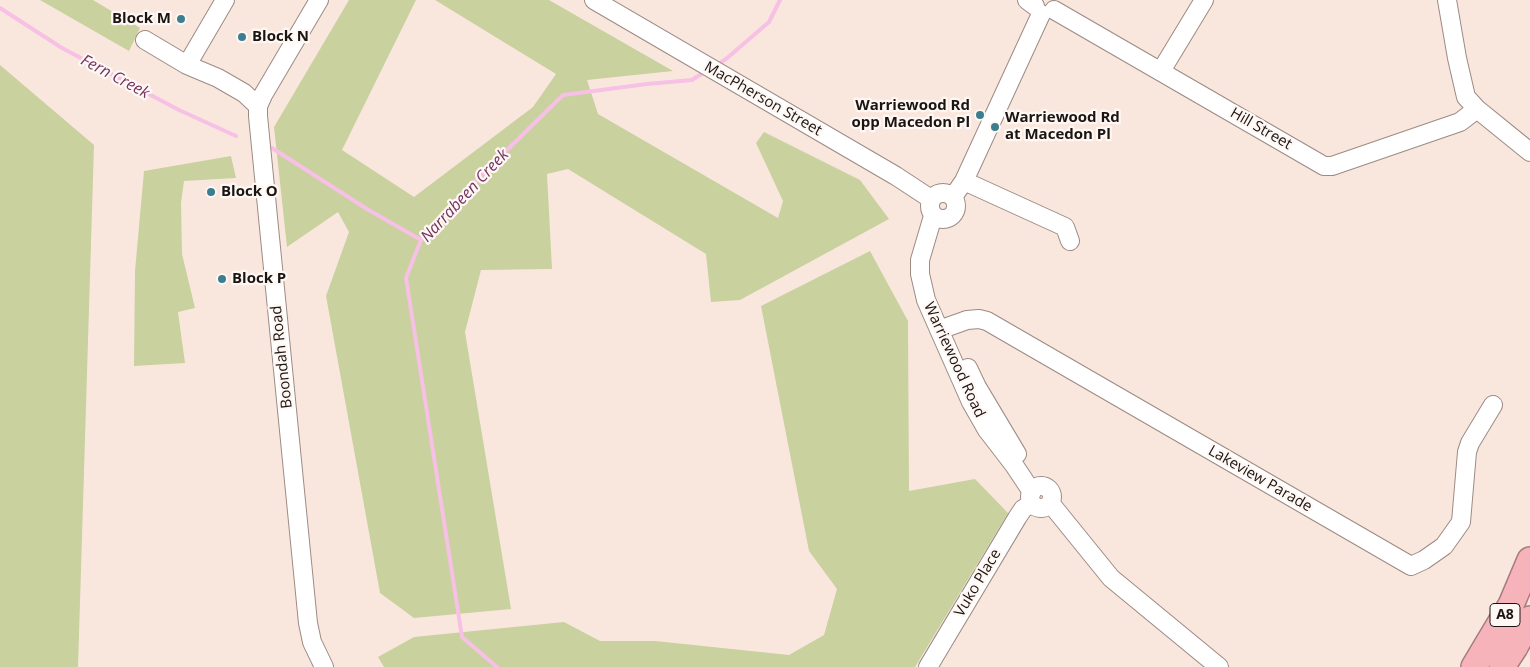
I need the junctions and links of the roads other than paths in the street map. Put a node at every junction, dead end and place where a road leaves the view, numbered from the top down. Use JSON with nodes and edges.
{"nodes":[{"id":1,"x":225,"y":0,"type":"edge"},
{"id":2,"x":319,"y":0,"type":"edge"},
{"id":3,"x":594,"y":0,"type":"edge"},
{"id":4,"x":1204,"y":0,"type":"edge"},
{"id":5,"x":1447,"y":0,"type":"edge"},
{"id":6,"x":1041,"y":5,"type":"edge"},
{"id":7,"x":145,"y":40,"type":"dead end"},
{"id":8,"x":188,"y":64,"type":"junction"},
{"id":9,"x":1161,"y":72,"type":"junction"},
{"id":10,"x":258,"y":106,"type":"junction"},
{"id":11,"x":1477,"y":109,"type":"junction"},
{"id":12,"x":1530,"y":152,"type":"edge"},
{"id":13,"x":964,"y":181,"type":"junction"},
{"id":14,"x":953,"y":197,"type":"junction"},
{"id":15,"x":936,"y":211,"type":"junction"},
{"id":16,"x":1070,"y":241,"type":"dead end"},
{"id":17,"x":944,"y":328,"type":"junction"},
{"id":18,"x":1492,"y":405,"type":"dead end"},
{"id":19,"x":1034,"y":494,"type":"junction"},
{"id":20,"x":1530,"y":560,"type":"edge"},
{"id":21,"x":1530,"y":618,"type":"edge"},
{"id":22,"x":324,"y":667,"type":"edge"},
{"id":23,"x":928,"y":667,"type":"edge"},
{"id":24,"x":1219,"y":667,"type":"edge"},
{"id":25,"x":1474,"y":667,"type":"edge"},
{"id":26,"x":1502,"y":667,"type":"edge"}],
"edges":[{"from":1,"to":8,"type":"street"},
{"from":2,"to":10,"type":"street"},
{"from":3,"to":15,"type":"street","name":"MacPherson Street"},
{"from":4,"to":9,"type":"street"},
{"from":5,"to":11,"type":"street"},
{"from":6,"to":9,"type":"street","name":"Hill Street"},
{"from":6,"to":13,"type":"street"},
{"from":7,"to":8,"type":"street"},
{"from":8,"to":10,"type":"street"},
{"from":9,"to":11,"type":"street","name":"Hill Street"},
{"from":10,"to":22,"type":"street","name":"Boondah Road"},
{"from":11,"to":12,"type":"street"},
{"from":13,"to":14,"type":"street"},
{"from":13,"to":16,"type":"street"},
{"from":14,"to":15,"type":"street"},
{"from":14,"to":15,"type":"street"},
{"from":15,"to":17,"type":"street","name":"Warriewood Road"},
{"from":17,"to":18,"type":"street","name":"Lakeview Parade"},
{"from":17,"to":19,"type":"street","name":"Warriewood Road"},
{"from":19,"to":23,"type":"street","name":"Vuko Place"},
{"from":19,"to":24,"type":"street","name":"Warriewood Road"},
{"from":20,"to":25,"type":"highway","number":"A8"},
{"from":21,"to":26,"type":"highway","number":"A8"}]}
